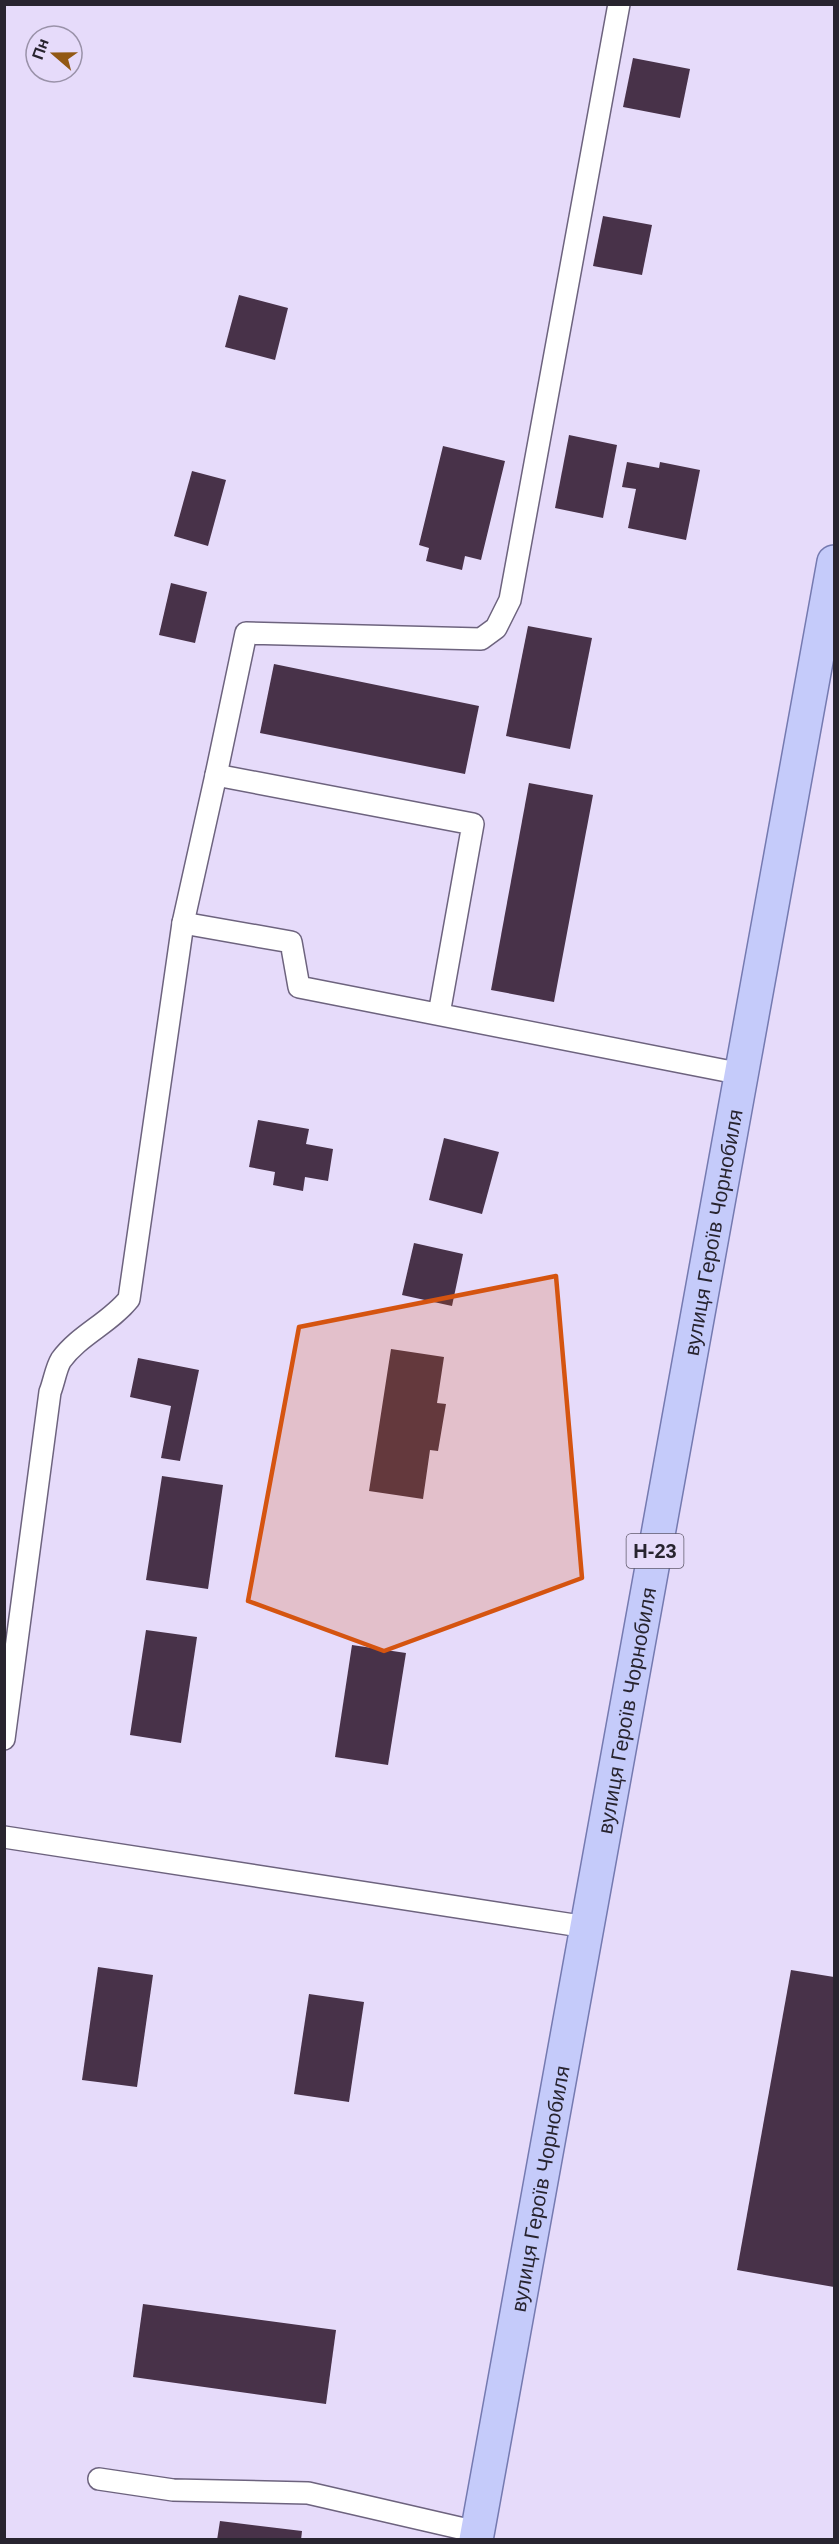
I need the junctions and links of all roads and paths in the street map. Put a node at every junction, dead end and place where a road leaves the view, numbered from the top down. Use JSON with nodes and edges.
{"nodes":[{"id":1,"x":618,"y":4,"type":"edge"},
{"id":2,"x":834,"y":561,"type":"edge"},
{"id":3,"x":216,"y":775,"type":"junction"},
{"id":4,"x":183,"y":923,"type":"junction"},
{"id":5,"x":439,"y":1014,"type":"junction"},
{"id":6,"x":742,"y":1074,"type":"junction"},
{"id":7,"x":4,"y":1739,"type":"edge"},
{"id":8,"x":4,"y":1837,"type":"edge"},
{"id":9,"x":587,"y":1927,"type":"junction"},
{"id":10,"x":99,"y":2479,"type":"dead end"},
{"id":11,"x":477,"y":2536,"type":"edge"}],
"edges":[{"from":1,"to":3,"type":"lane"},
{"from":2,"to":6,"type":"main road","name":"вулиця Героїв Чорнобиля","number":"Н-23"},
{"from":3,"to":4,"type":"lane"},
{"from":3,"to":5,"type":"lane"},
{"from":4,"to":5,"type":"lane"},
{"from":4,"to":7,"type":"lane"},
{"from":5,"to":6,"type":"lane"},
{"from":6,"to":9,"type":"main road","name":"вулиця Героїв Чорнобиля","number":"Н-23"},
{"from":8,"to":9,"type":"lane"},
{"from":9,"to":11,"type":"main road","name":"вулиця Героїв Чорнобиля","number":"Н-23"},
{"from":10,"to":11,"type":"lane"}]}
